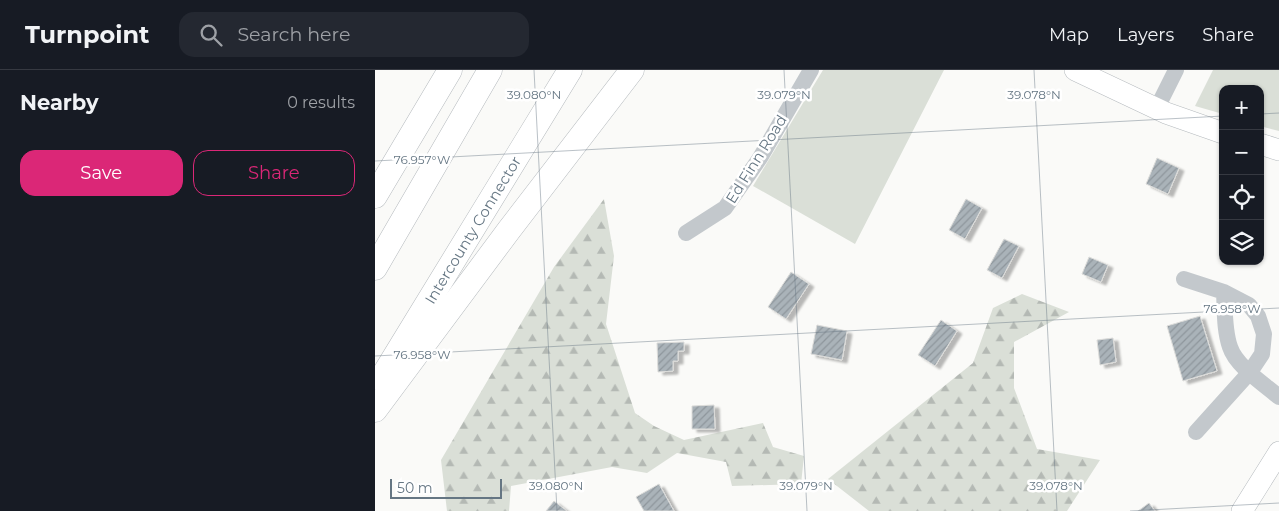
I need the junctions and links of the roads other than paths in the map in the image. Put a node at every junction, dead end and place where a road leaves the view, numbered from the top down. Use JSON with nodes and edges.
{"nodes":[{"id":1,"x":450,"y":70,"type":"edge"},
{"id":2,"x":490,"y":70,"type":"edge"},
{"id":3,"x":570,"y":70,"type":"edge"},
{"id":4,"x":632,"y":70,"type":"edge"},
{"id":5,"x":811,"y":70,"type":"edge"},
{"id":6,"x":1075,"y":70,"type":"edge"},
{"id":7,"x":1176,"y":70,"type":"edge"},
{"id":8,"x":1157,"y":108,"type":"junction"},
{"id":9,"x":1219,"y":131,"type":"edge"},
{"id":10,"x":1264,"y":145,"type":"edge"},
{"id":11,"x":1279,"y":150,"type":"edge"},
{"id":12,"x":375,"y":196,"type":"edge"},
{"id":13,"x":686,"y":233,"type":"dead end"},
{"id":14,"x":375,"y":268,"type":"edge"},
{"id":15,"x":1184,"y":279,"type":"dead end"},
{"id":16,"x":1224,"y":292,"type":"junction"},
{"id":17,"x":1250,"y":372,"type":"junction"},
{"id":18,"x":375,"y":389,"type":"edge"},
{"id":19,"x":1279,"y":396,"type":"edge"},
{"id":20,"x":375,"y":410,"type":"edge"},
{"id":21,"x":1196,"y":432,"type":"dead end"},
{"id":22,"x":1279,"y":452,"type":"edge"},
{"id":23,"x":1242,"y":511,"type":"edge"}],
"edges":[{"from":1,"to":12,"type":"highway"},
{"from":2,"to":14,"type":"highway"},
{"from":3,"to":18,"type":"highway","name":"Intercounty Connector"},
{"from":4,"to":20,"type":"highway"},
{"from":5,"to":13,"type":"street","name":"Ed Finn Road"},
{"from":6,"to":8,"type":"main road"},
{"from":7,"to":8,"type":"street"},
{"from":8,"to":9,"type":"main road"},
{"from":10,"to":11,"type":"main road"},
{"from":15,"to":16,"type":"street"},
{"from":16,"to":17,"type":"street"},
{"from":16,"to":17,"type":"street"},
{"from":17,"to":19,"type":"street"},
{"from":17,"to":21,"type":"street"},
{"from":22,"to":23,"type":"main road"}]}
